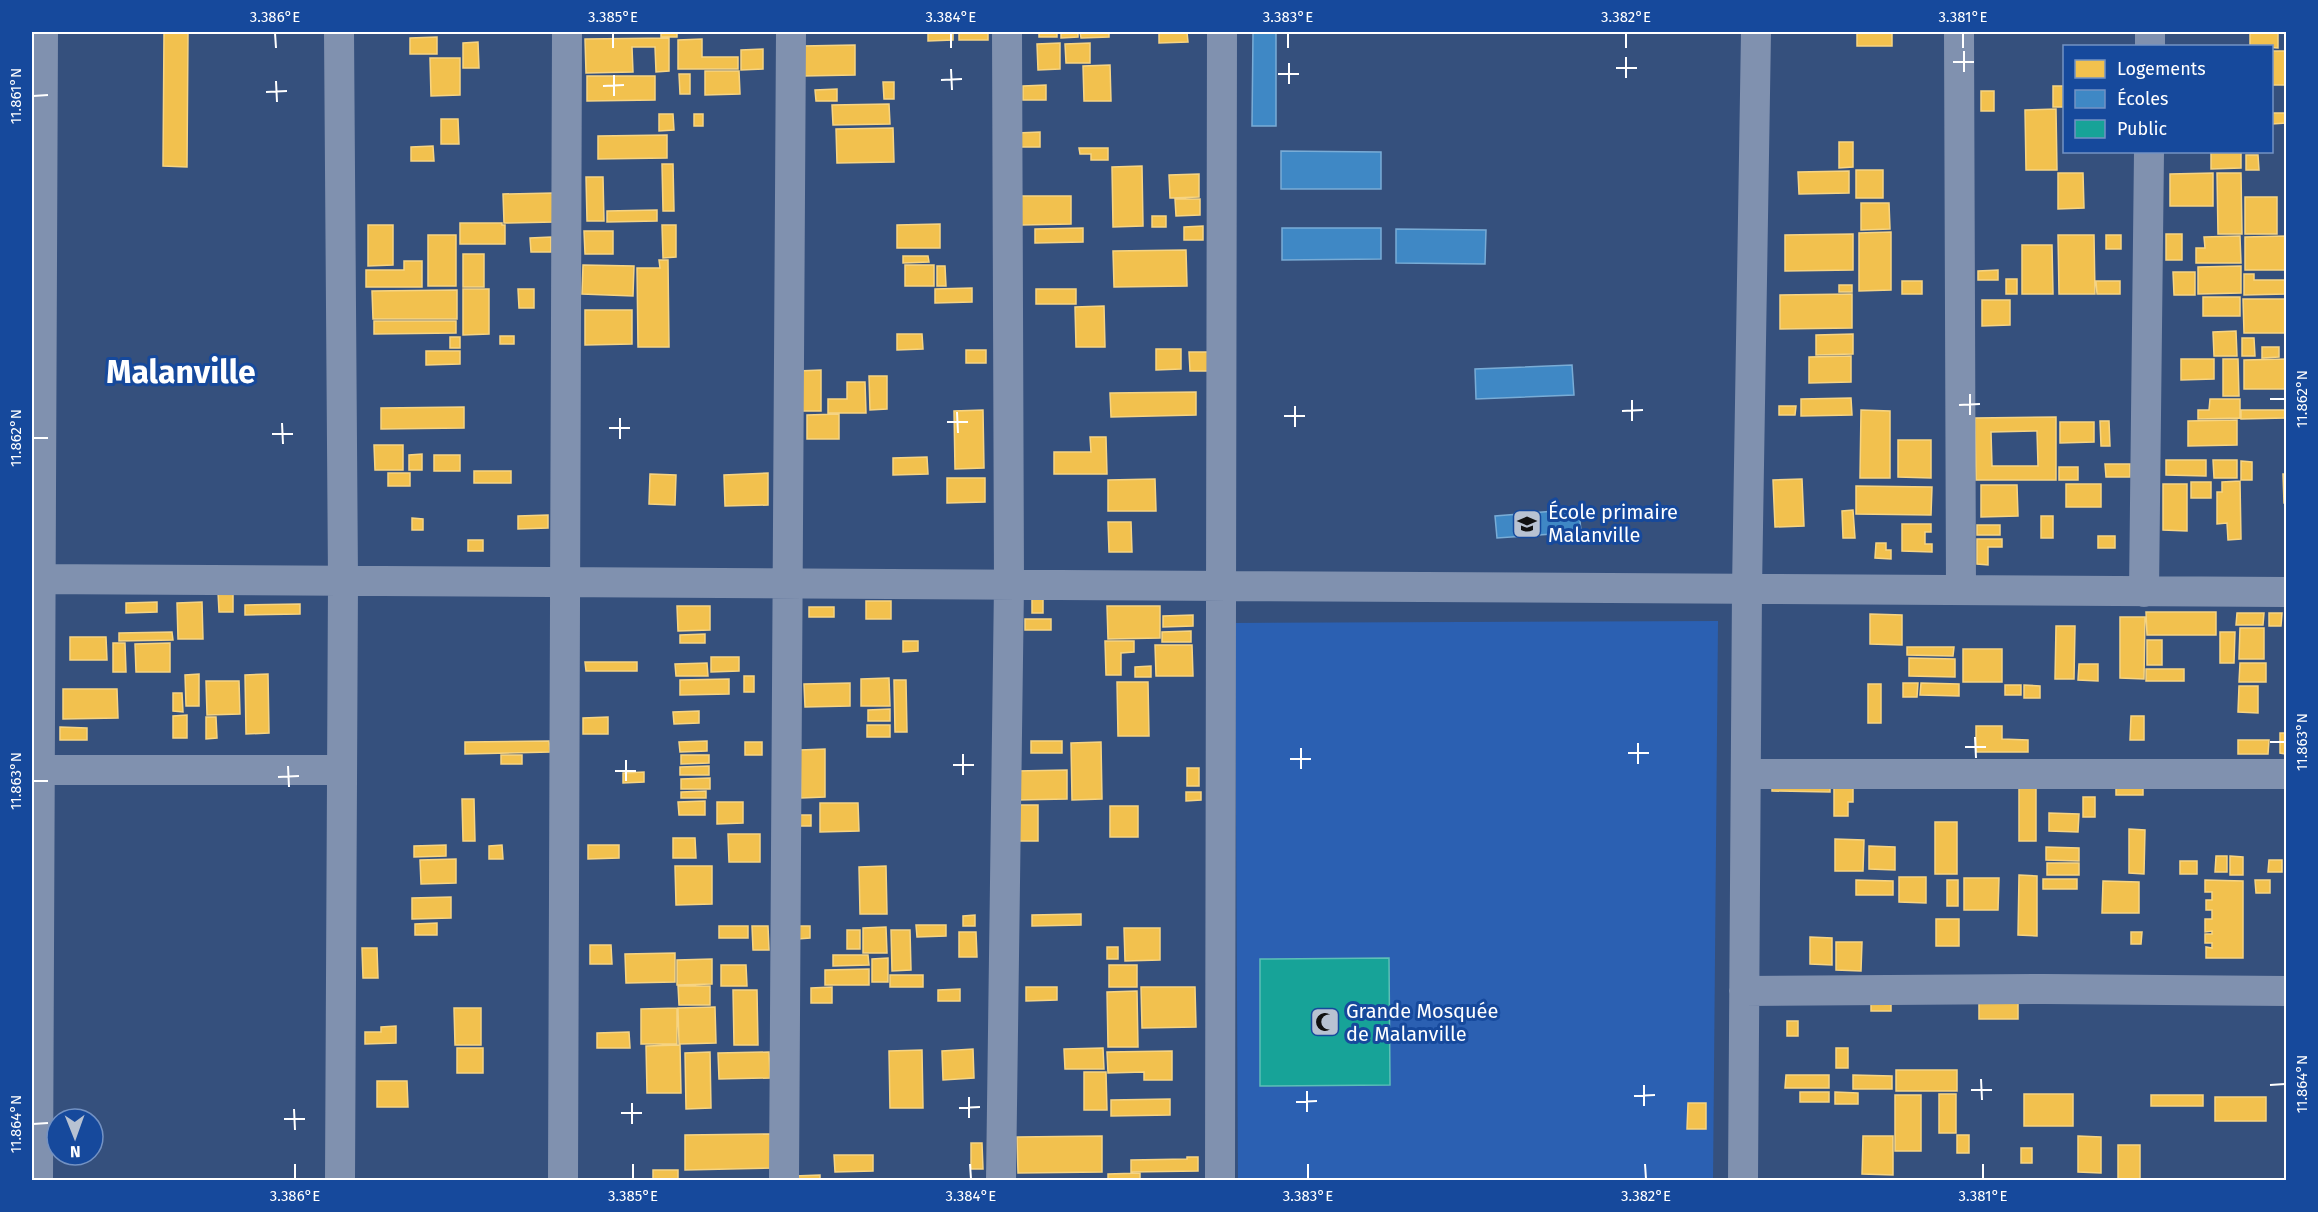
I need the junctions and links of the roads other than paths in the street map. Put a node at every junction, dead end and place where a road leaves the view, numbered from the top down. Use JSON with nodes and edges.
{"nodes":[{"id":1,"x":43,"y":32,"type":"edge"},
{"id":2,"x":339,"y":32,"type":"edge"},
{"id":3,"x":567,"y":32,"type":"edge"},
{"id":4,"x":791,"y":32,"type":"edge"},
{"id":5,"x":1007,"y":32,"type":"edge"},
{"id":6,"x":1222,"y":32,"type":"edge"},
{"id":7,"x":1756,"y":32,"type":"edge"},
{"id":8,"x":1959,"y":32,"type":"edge"},
{"id":9,"x":2149,"y":153,"type":"edge"},
{"id":10,"x":36,"y":579,"type":"edge"},
{"id":11,"x":343,"y":581,"type":"junction"},
{"id":12,"x":565,"y":583,"type":"junction"},
{"id":13,"x":787,"y":584,"type":"junction"},
{"id":14,"x":1009,"y":585,"type":"junction"},
{"id":15,"x":1221,"y":586,"type":"junction"},
{"id":16,"x":1748,"y":589,"type":"junction"},
{"id":17,"x":1961,"y":590,"type":"junction"},
{"id":18,"x":2144,"y":592,"type":"junction"},
{"id":19,"x":2286,"y":592,"type":"edge"},
{"id":20,"x":40,"y":770,"type":"junction"},
{"id":21,"x":342,"y":770,"type":"junction"},
{"id":22,"x":1747,"y":774,"type":"junction"},
{"id":23,"x":2286,"y":774,"type":"edge"},
{"id":24,"x":1744,"y":991,"type":"junction"},
{"id":25,"x":2286,"y":991,"type":"edge"},
{"id":26,"x":38,"y":1180,"type":"edge"},
{"id":27,"x":339,"y":1180,"type":"edge"},
{"id":28,"x":563,"y":1180,"type":"edge"},
{"id":29,"x":784,"y":1180,"type":"edge"},
{"id":30,"x":1001,"y":1180,"type":"edge"},
{"id":31,"x":1220,"y":1180,"type":"edge"},
{"id":32,"x":1743,"y":1180,"type":"edge"}],
"edges":[{"from":1,"to":10,"type":"street"},
{"from":2,"to":11,"type":"street"},
{"from":3,"to":12,"type":"street"},
{"from":4,"to":13,"type":"street"},
{"from":5,"to":14,"type":"street"},
{"from":6,"to":15,"type":"street"},
{"from":7,"to":16,"type":"street"},
{"from":8,"to":17,"type":"street"},
{"from":9,"to":18,"type":"street"},
{"from":10,"to":11,"type":"street"},
{"from":10,"to":20,"type":"street"},
{"from":11,"to":12,"type":"street"},
{"from":11,"to":21,"type":"street"},
{"from":12,"to":13,"type":"street"},
{"from":12,"to":28,"type":"street"},
{"from":13,"to":14,"type":"street"},
{"from":13,"to":29,"type":"street"},
{"from":14,"to":15,"type":"street"},
{"from":14,"to":30,"type":"street"},
{"from":15,"to":16,"type":"street"},
{"from":15,"to":31,"type":"street"},
{"from":16,"to":17,"type":"street"},
{"from":16,"to":22,"type":"street"},
{"from":17,"to":18,"type":"street"},
{"from":18,"to":19,"type":"street"},
{"from":20,"to":21,"type":"street"},
{"from":20,"to":26,"type":"street"},
{"from":21,"to":27,"type":"street"},
{"from":22,"to":23,"type":"street"},
{"from":22,"to":24,"type":"street"},
{"from":24,"to":25,"type":"street"},
{"from":24,"to":32,"type":"street"}]}
